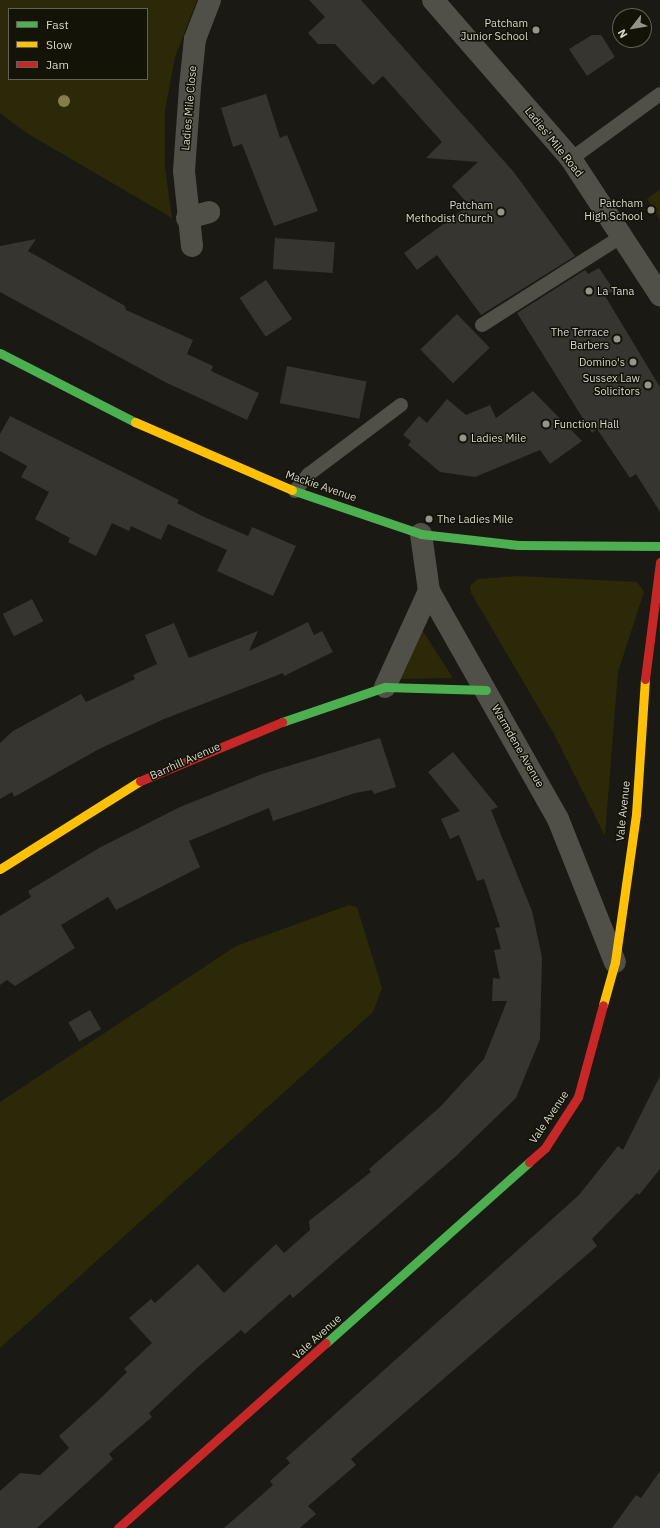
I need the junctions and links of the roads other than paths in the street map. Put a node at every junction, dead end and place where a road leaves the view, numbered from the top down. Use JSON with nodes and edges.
{"nodes":[{"id":1,"x":210,"y":0,"type":"edge"},
{"id":2,"x":433,"y":0,"type":"edge"},
{"id":3,"x":660,"y":94,"type":"edge"},
{"id":4,"x":571,"y":159,"type":"junction"},
{"id":5,"x":209,"y":212,"type":"dead end"},
{"id":6,"x":187,"y":218,"type":"junction"},
{"id":7,"x":622,"y":236,"type":"junction"},
{"id":8,"x":192,"y":246,"type":"dead end"},
{"id":9,"x":660,"y":295,"type":"edge"},
{"id":10,"x":482,"y":325,"type":"dead end"},
{"id":11,"x":0,"y":352,"type":"edge"},
{"id":12,"x":401,"y":405,"type":"dead end"},
{"id":13,"x":295,"y":491,"type":"junction"},
{"id":14,"x":421,"y":534,"type":"junction"},
{"id":15,"x":660,"y":546,"type":"edge"},
{"id":16,"x":660,"y":562,"type":"edge"},
{"id":17,"x":429,"y":591,"type":"junction"},
{"id":18,"x":385,"y":687,"type":"junction"},
{"id":19,"x":486,"y":690,"type":"junction"},
{"id":20,"x":0,"y":869,"type":"edge"},
{"id":21,"x":615,"y":962,"type":"junction"},
{"id":22,"x":118,"y":1528,"type":"edge"}],
"edges":[{"from":1,"to":6,"type":"street","name":"Ladies Mile Close"},
{"from":2,"to":4,"type":"street","name":"Ladies' Mile Road"},
{"from":3,"to":4,"type":"lane"},
{"from":4,"to":7,"type":"street","name":"Ladies' Mile Road"},
{"from":5,"to":6,"type":"street"},
{"from":6,"to":8,"type":"street","name":"Ladies Mile Close"},
{"from":7,"to":9,"type":"street","name":"Ladies' Mile Road"},
{"from":7,"to":10,"type":"lane"},
{"from":11,"to":13,"type":"street","name":"Mackie Avenue"},
{"from":12,"to":13,"type":"lane"},
{"from":13,"to":14,"type":"street","name":"Mackie Avenue"},
{"from":14,"to":15,"type":"street","name":"Mackie Avenue"},
{"from":14,"to":17,"type":"street","name":"Warmdene Avenue"},
{"from":16,"to":21,"type":"street","name":"Vale Avenue"},
{"from":17,"to":18,"type":"street"},
{"from":17,"to":19,"type":"street","name":"Warmdene Avenue"},
{"from":18,"to":19,"type":"street","name":"Barrhill Avenue"},
{"from":18,"to":20,"type":"street","name":"Barrhill Avenue"},
{"from":19,"to":21,"type":"street","name":"Warmdene Avenue"},
{"from":21,"to":22,"type":"street","name":"Vale Avenue"}]}
